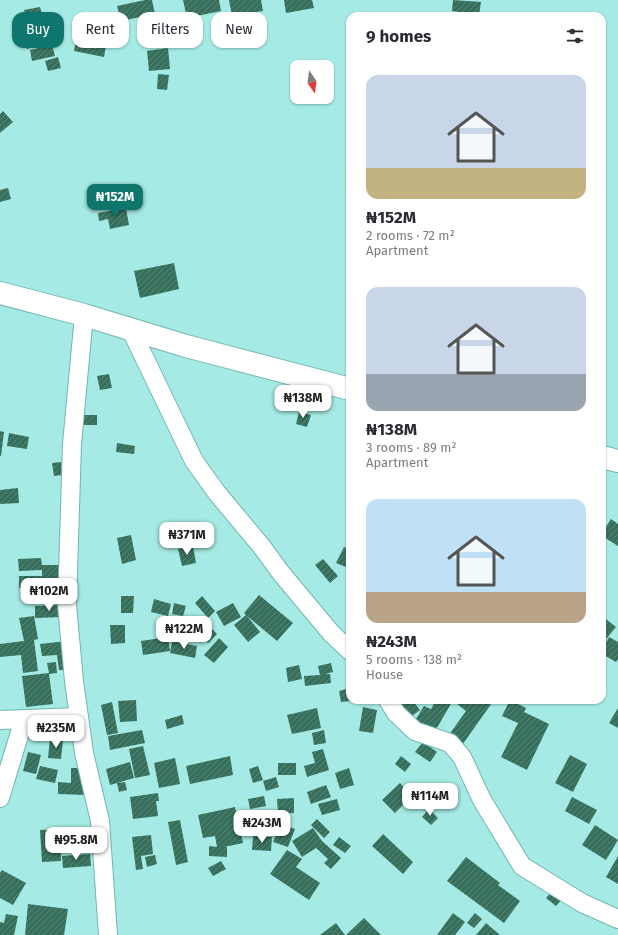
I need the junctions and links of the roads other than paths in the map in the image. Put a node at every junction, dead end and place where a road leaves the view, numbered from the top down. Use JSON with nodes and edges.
{"nodes":[{"id":1,"x":0,"y":293,"type":"edge"},
{"id":2,"x":84,"y":315,"type":"junction"},
{"id":3,"x":131,"y":330,"type":"junction"},
{"id":4,"x":346,"y":388,"type":"edge"},
{"id":5,"x":606,"y":457,"type":"edge"},
{"id":6,"x":618,"y":461,"type":"edge"},
{"id":7,"x":346,"y":648,"type":"edge"},
{"id":8,"x":390,"y":704,"type":"edge"},
{"id":9,"x":79,"y":717,"type":"junction"},
{"id":10,"x":24,"y":719,"type":"junction"},
{"id":11,"x":0,"y":720,"type":"edge"},
{"id":12,"x":0,"y":798,"type":"edge"},
{"id":13,"x":618,"y":919,"type":"edge"},
{"id":14,"x":108,"y":935,"type":"edge"}],
"edges":[{"from":1,"to":2,"type":"main road"},
{"from":2,"to":3,"type":"main road"},
{"from":2,"to":9,"type":"street"},
{"from":3,"to":4,"type":"main road"},
{"from":3,"to":7,"type":"street"},
{"from":5,"to":6,"type":"main road"},
{"from":8,"to":13,"type":"street"},
{"from":9,"to":10,"type":"street"},
{"from":9,"to":14,"type":"street"},
{"from":10,"to":11,"type":"street"},
{"from":10,"to":12,"type":"street"}]}
